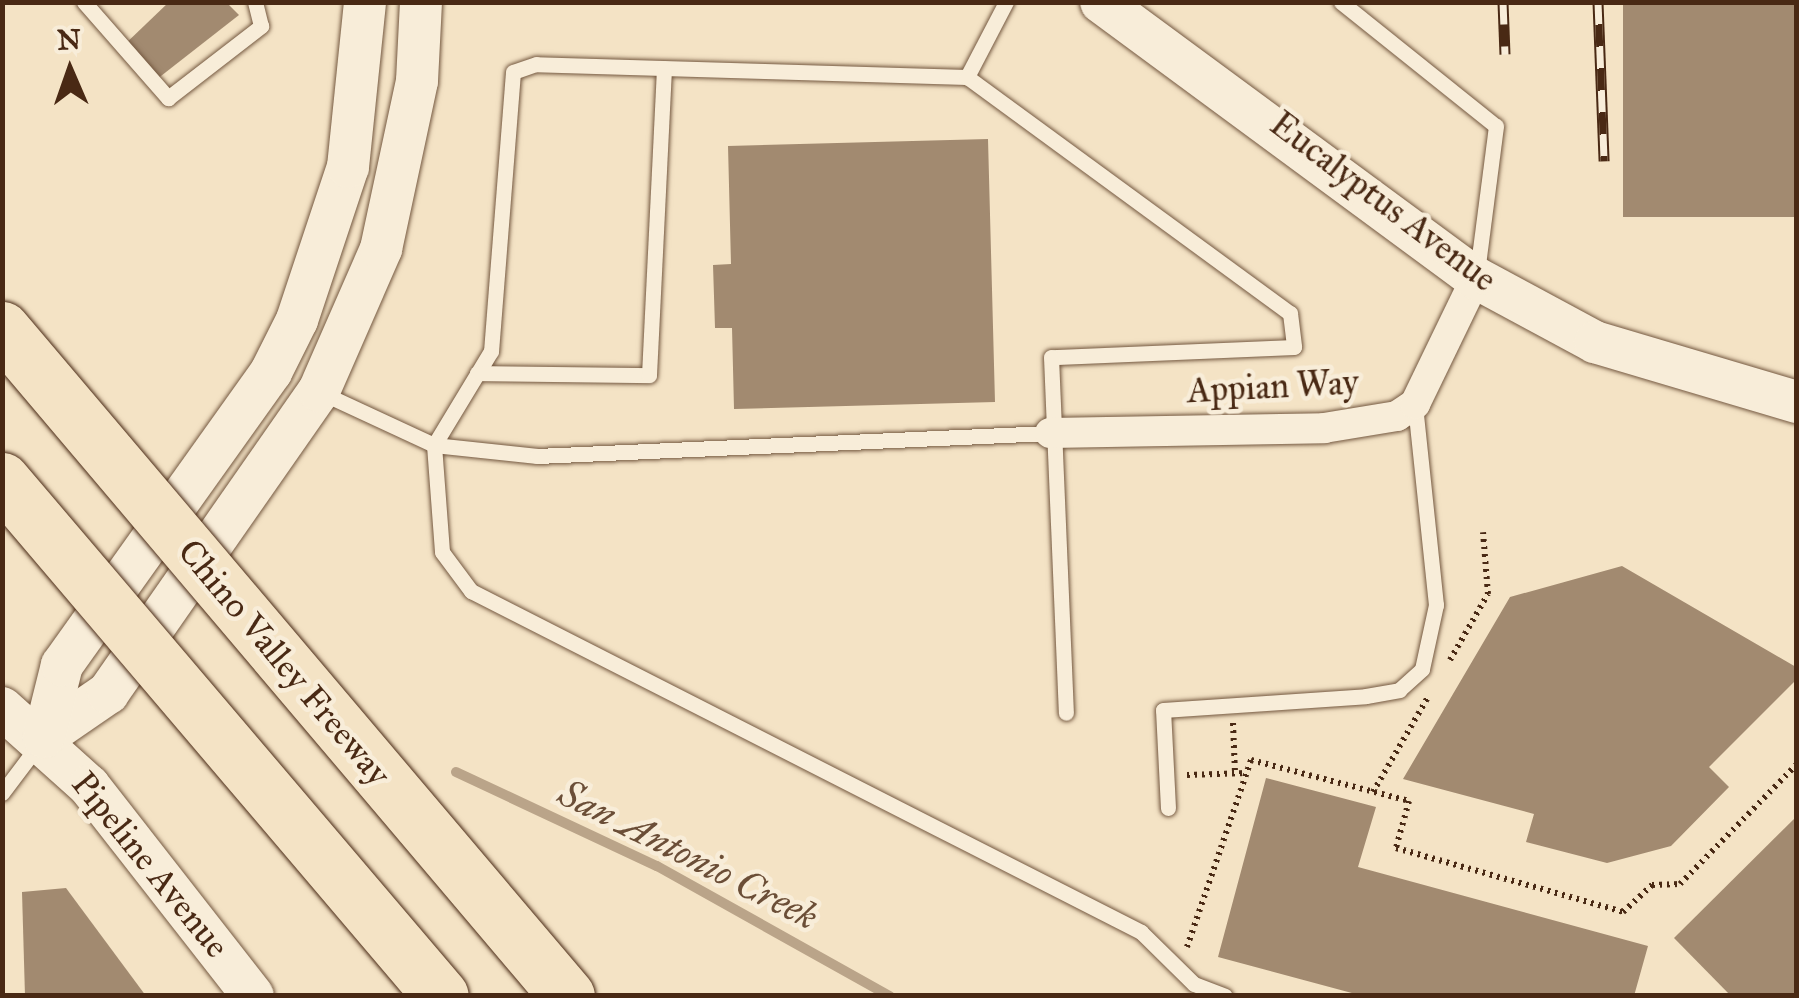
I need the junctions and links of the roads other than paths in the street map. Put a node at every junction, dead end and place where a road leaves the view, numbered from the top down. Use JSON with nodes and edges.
{"nodes":[{"id":1,"x":255,"y":2,"type":"edge"},
{"id":2,"x":366,"y":2,"type":"edge"},
{"id":3,"x":421,"y":2,"type":"edge"},
{"id":4,"x":1006,"y":2,"type":"edge"},
{"id":5,"x":1101,"y":2,"type":"edge"},
{"id":6,"x":1341,"y":2,"type":"edge"},
{"id":7,"x":86,"y":5,"type":"edge"},
{"id":8,"x":664,"y":68,"type":"junction"},
{"id":9,"x":967,"y":77,"type":"junction"},
{"id":10,"x":1476,"y":278,"type":"junction"},
{"id":11,"x":2,"y":329,"type":"edge"},
{"id":12,"x":477,"y":373,"type":"junction"},
{"id":13,"x":319,"y":392,"type":"junction"},
{"id":14,"x":1796,"y":402,"type":"edge"},
{"id":15,"x":1415,"y":404,"type":"junction"},
{"id":16,"x":1050,"y":434,"type":"junction"},
{"id":17,"x":434,"y":444,"type":"junction"},
{"id":18,"x":2,"y":480,"type":"edge"},
{"id":19,"x":2,"y":708,"type":"edge"},
{"id":20,"x":1066,"y":713,"type":"dead end"},
{"id":21,"x":44,"y":737,"type":"junction"},
{"id":22,"x":2,"y":793,"type":"edge"},
{"id":23,"x":1168,"y":808,"type":"dead end"},
{"id":24,"x":253,"y":996,"type":"edge"},
{"id":25,"x":441,"y":996,"type":"edge"},
{"id":26,"x":567,"y":996,"type":"edge"},
{"id":27,"x":1225,"y":996,"type":"edge"}],
"edges":[{"from":1,"to":7,"type":"lane"},
{"from":2,"to":21,"type":"main road","name":"Pipeline Avenue"},
{"from":3,"to":13,"type":"main road","name":"Pipeline Avenue"},
{"from":4,"to":9,"type":"lane"},
{"from":5,"to":10,"type":"main road","name":"Eucalyptus Avenue"},
{"from":6,"to":10,"type":"lane"},
{"from":8,"to":9,"type":"lane"},
{"from":8,"to":12,"type":"lane"},
{"from":8,"to":12,"type":"lane"},
{"from":9,"to":16,"type":"lane"},
{"from":10,"to":14,"type":"main road","name":"Eucalyptus Avenue"},
{"from":10,"to":15,"type":"street"},
{"from":11,"to":26,"type":"highway","name":"Chino Valley Freeway","bridge":true},
{"from":12,"to":17,"type":"lane"},
{"from":13,"to":17,"type":"lane"},
{"from":13,"to":21,"type":"main road","name":"Pipeline Avenue"},
{"from":15,"to":16,"type":"street","name":"Appian Way"},
{"from":15,"to":23,"type":"lane"},
{"from":16,"to":17,"type":"lane"},
{"from":16,"to":20,"type":"lane"},
{"from":17,"to":27,"type":"lane"},
{"from":18,"to":25,"type":"highway","bridge":true},
{"from":19,"to":21,"type":"main road"},
{"from":21,"to":22,"type":"lane"},
{"from":21,"to":24,"type":"main road","name":"Pipeline Avenue"}]}
